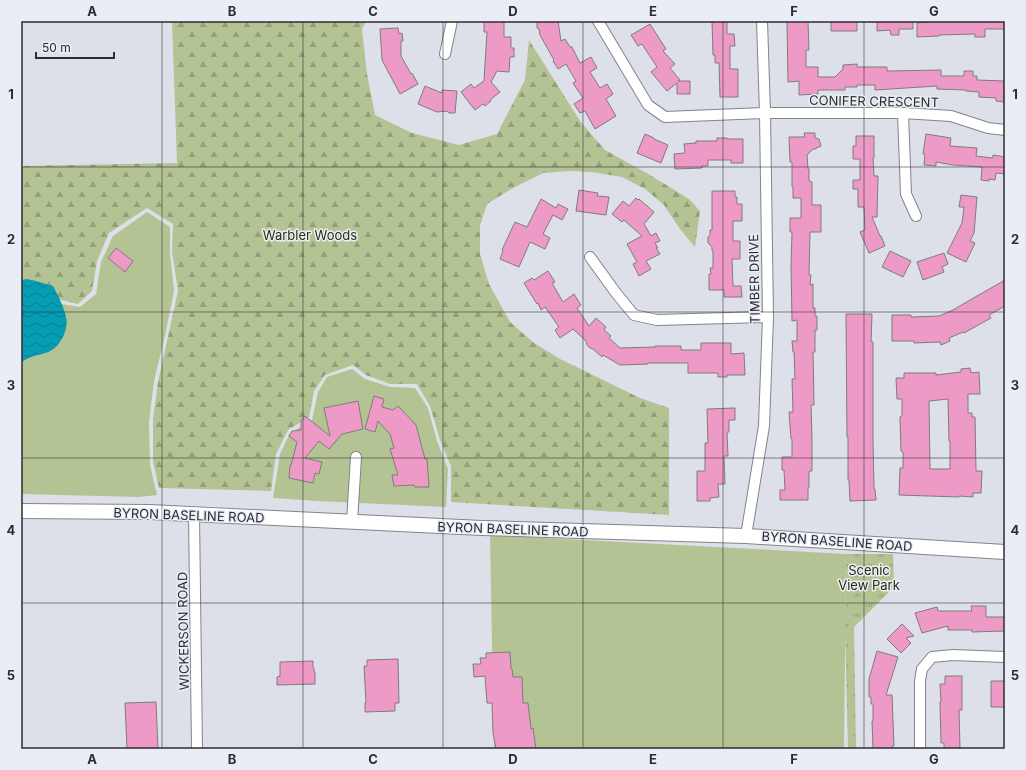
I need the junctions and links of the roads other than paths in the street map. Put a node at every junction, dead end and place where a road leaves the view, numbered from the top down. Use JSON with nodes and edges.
{"nodes":[{"id":1,"x":452,"y":21,"type":"edge"},
{"id":2,"x":598,"y":21,"type":"edge"},
{"id":3,"x":762,"y":21,"type":"edge"},
{"id":4,"x":445,"y":54,"type":"dead end"},
{"id":5,"x":903,"y":113,"type":"junction"},
{"id":6,"x":765,"y":114,"type":"junction"},
{"id":7,"x":1005,"y":130,"type":"edge"},
{"id":8,"x":916,"y":216,"type":"dead end"},
{"id":9,"x":590,"y":256,"type":"dead end"},
{"id":10,"x":768,"y":317,"type":"junction"},
{"id":11,"x":356,"y":457,"type":"dead end"},
{"id":12,"x":21,"y":511,"type":"edge"},
{"id":13,"x":194,"y":514,"type":"junction"},
{"id":14,"x":352,"y":522,"type":"junction"},
{"id":15,"x":746,"y":536,"type":"junction"},
{"id":16,"x":1005,"y":552,"type":"edge"},
{"id":17,"x":1005,"y":657,"type":"edge"},
{"id":18,"x":197,"y":749,"type":"edge"},
{"id":19,"x":920,"y":749,"type":"edge"}],
"edges":[{"from":1,"to":4,"type":"street"},
{"from":2,"to":6,"type":"street","name":"CONIFER CRESCENT"},
{"from":3,"to":6,"type":"street","name":"TIMBER DRIVE"},
{"from":5,"to":6,"type":"street","name":"CONIFER CRESCENT"},
{"from":5,"to":7,"type":"street","name":"CONIFER CRESCENT"},
{"from":5,"to":8,"type":"street"},
{"from":6,"to":10,"type":"street","name":"TIMBER DRIVE"},
{"from":9,"to":10,"type":"street"},
{"from":10,"to":15,"type":"street","name":"TIMBER DRIVE"},
{"from":11,"to":14,"type":"street"},
{"from":12,"to":13,"type":"main road","name":"BYRON BASELINE ROAD"},
{"from":13,"to":14,"type":"main road","name":"BYRON BASELINE ROAD"},
{"from":13,"to":18,"type":"street","name":"WICKERSON ROAD"},
{"from":14,"to":15,"type":"main road","name":"BYRON BASELINE ROAD"},
{"from":15,"to":16,"type":"main road","name":"BYRON BASELINE ROAD"},
{"from":17,"to":19,"type":"street"}]}
